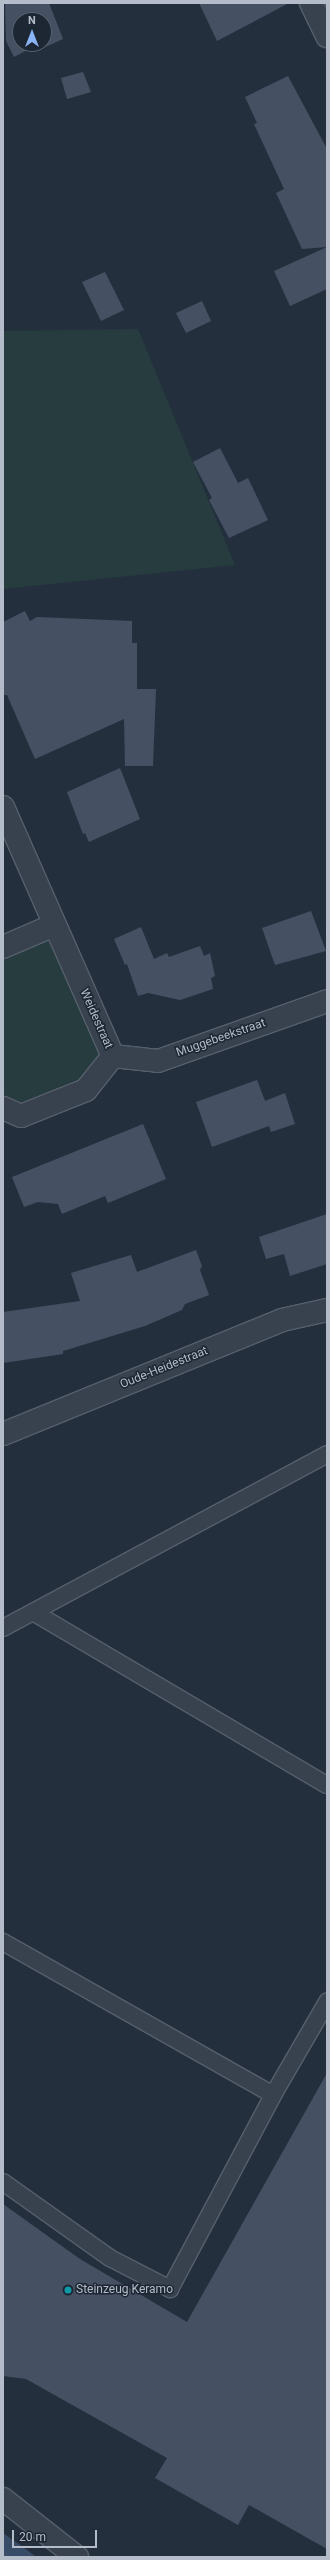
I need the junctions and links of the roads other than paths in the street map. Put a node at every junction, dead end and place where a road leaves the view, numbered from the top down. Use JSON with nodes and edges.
{"nodes":[{"id":1,"x":311,"y":3,"type":"edge"},
{"id":2,"x":327,"y":36,"type":"edge"},
{"id":3,"x":3,"y":807,"type":"edge"},
{"id":4,"x":54,"y":926,"type":"junction"},
{"id":5,"x":3,"y":947,"type":"edge"},
{"id":6,"x":327,"y":1001,"type":"edge"},
{"id":7,"x":113,"y":1056,"type":"junction"},
{"id":8,"x":3,"y":1108,"type":"edge"},
{"id":9,"x":327,"y":1310,"type":"edge"},
{"id":10,"x":3,"y":1434,"type":"edge"},
{"id":11,"x":327,"y":1454,"type":"edge"},
{"id":12,"x":33,"y":1612,"type":"junction"},
{"id":13,"x":3,"y":1628,"type":"edge"},
{"id":14,"x":327,"y":1785,"type":"edge"},
{"id":15,"x":3,"y":1942,"type":"edge"},
{"id":16,"x":327,"y":2002,"type":"edge"},
{"id":17,"x":272,"y":2095,"type":"junction"},
{"id":18,"x":3,"y":2182,"type":"edge"},
{"id":19,"x":3,"y":2499,"type":"edge"},
{"id":20,"x":77,"y":2557,"type":"edge"}],
"edges":[{"from":1,"to":2,"type":"street"},
{"from":3,"to":4,"type":"street","name":"Weidestraat"},
{"from":4,"to":5,"type":"street"},
{"from":4,"to":7,"type":"street","name":"Weidestraat"},
{"from":6,"to":7,"type":"street","name":"Muggebeekstraat"},
{"from":7,"to":8,"type":"street","name":"Weidestraat"},
{"from":9,"to":10,"type":"street","name":"Oude-Heidestraat"},
{"from":11,"to":12,"type":"lane"},
{"from":12,"to":13,"type":"lane"},
{"from":12,"to":14,"type":"lane"},
{"from":15,"to":17,"type":"lane"},
{"from":16,"to":17,"type":"lane"},
{"from":17,"to":18,"type":"lane"},
{"from":19,"to":20,"type":"street"}]}
